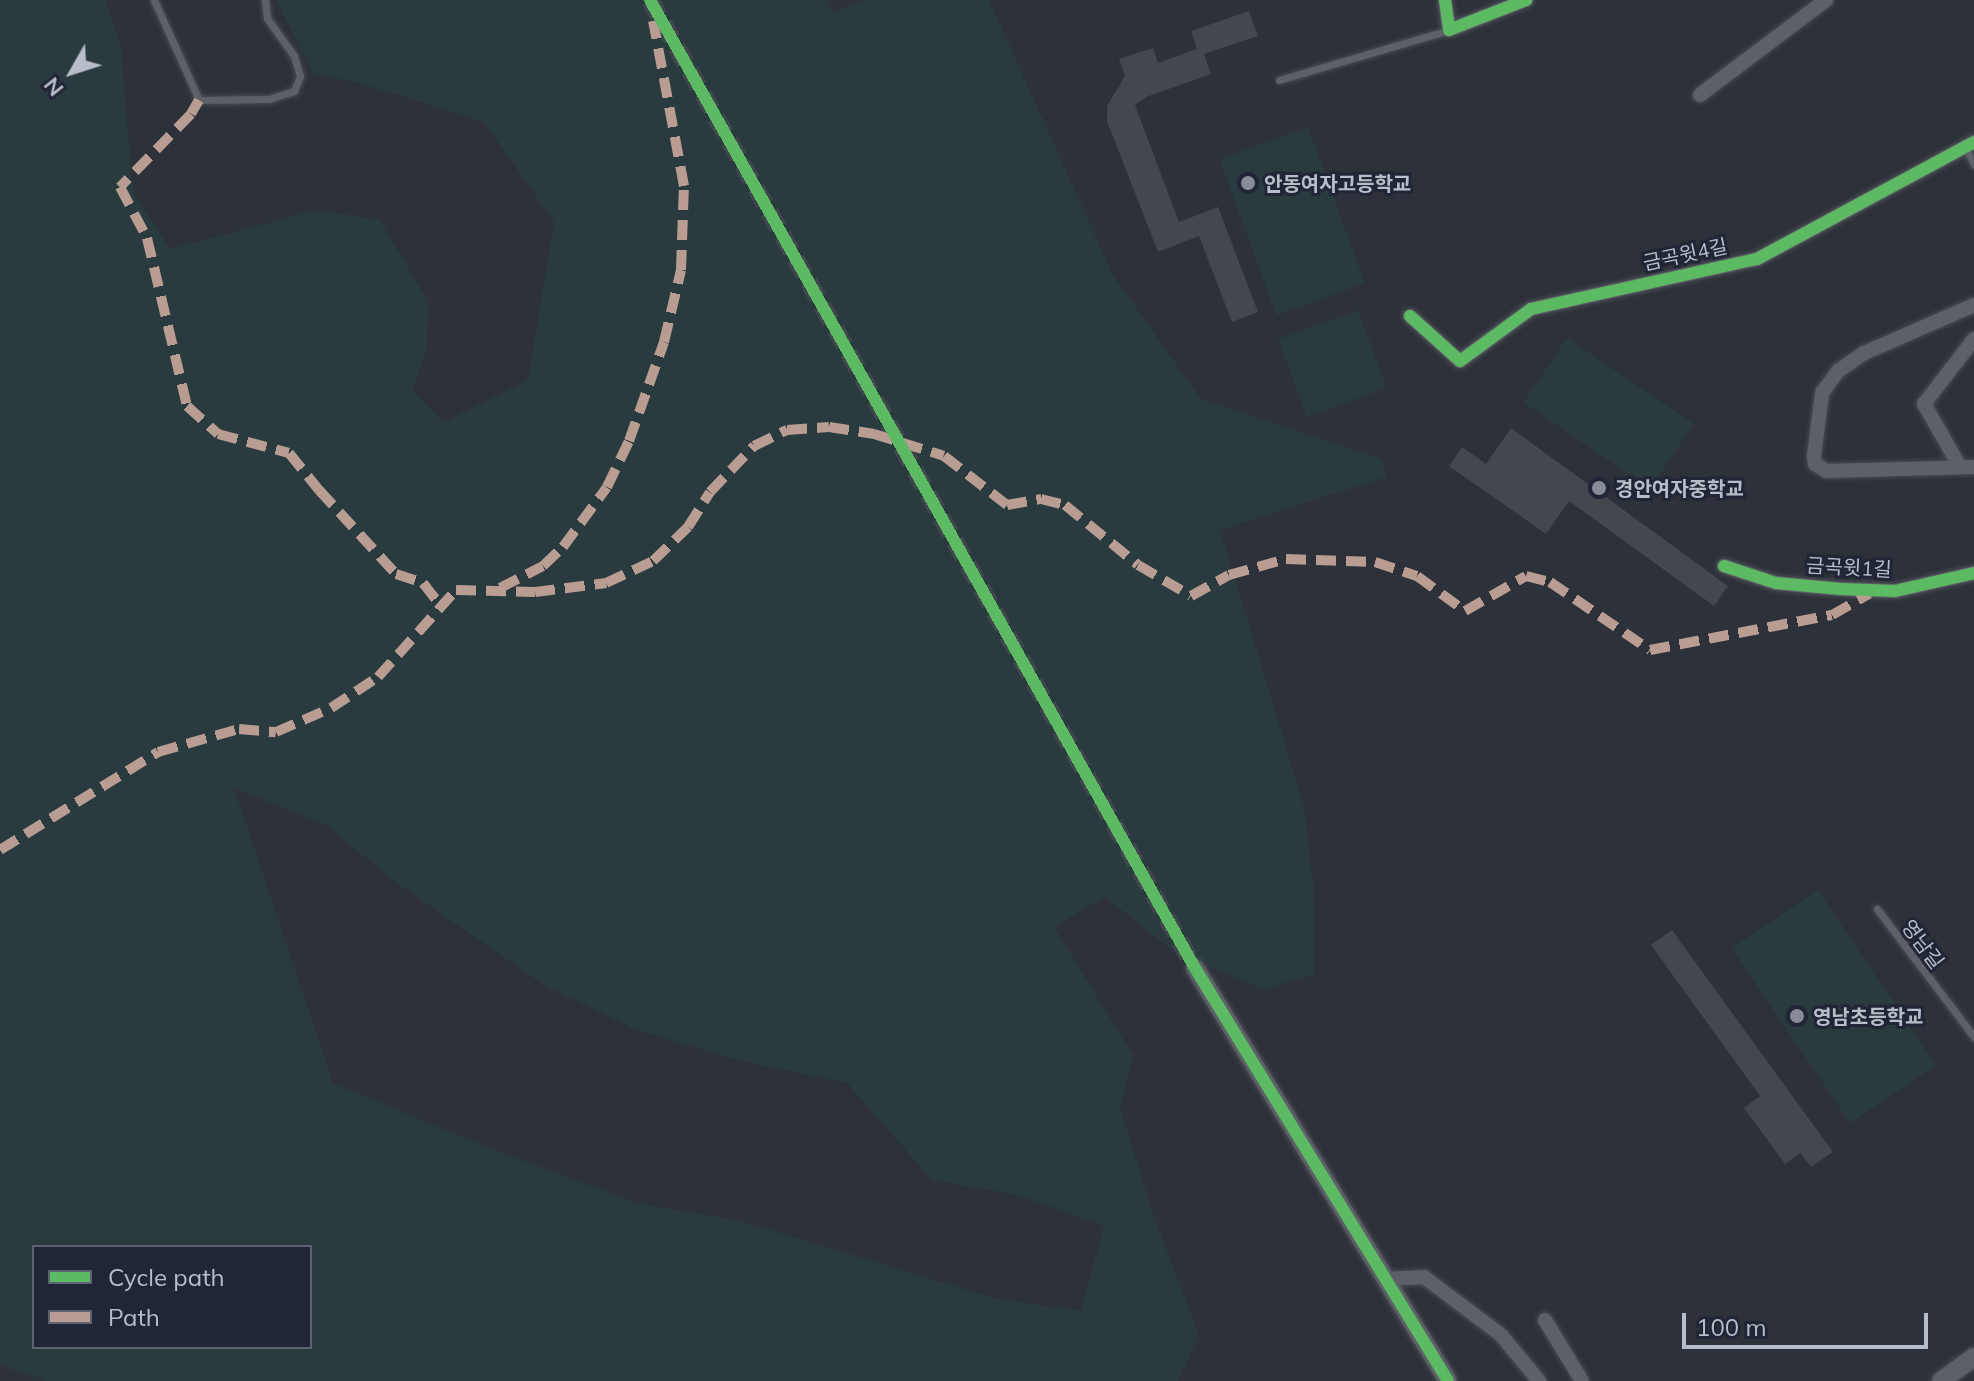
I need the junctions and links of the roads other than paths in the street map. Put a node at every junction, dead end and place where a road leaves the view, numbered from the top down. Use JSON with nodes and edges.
{"nodes":[{"id":1,"x":154,"y":0,"type":"edge"},
{"id":2,"x":265,"y":0,"type":"edge"},
{"id":3,"x":1445,"y":0,"type":"edge"},
{"id":4,"x":1526,"y":0,"type":"edge"},
{"id":5,"x":1826,"y":0,"type":"edge"},
{"id":6,"x":1449,"y":30,"type":"junction"},
{"id":7,"x":1279,"y":80,"type":"dead end"},
{"id":8,"x":1700,"y":95,"type":"dead end"},
{"id":9,"x":1970,"y":145,"type":"edge"},
{"id":10,"x":1974,"y":165,"type":"edge"},
{"id":11,"x":1974,"y":305,"type":"edge"},
{"id":12,"x":1410,"y":316,"type":"dead end"},
{"id":13,"x":1974,"y":339,"type":"edge"},
{"id":14,"x":1967,"y":467,"type":"edge"},
{"id":15,"x":1724,"y":566,"type":"dead end"},
{"id":16,"x":1974,"y":573,"type":"edge"},
{"id":17,"x":1877,"y":909,"type":"dead end"},
{"id":18,"x":1195,"y":968,"type":"tunnel mouth"},
{"id":19,"x":1974,"y":1037,"type":"edge"},
{"id":20,"x":1386,"y":1279,"type":"junction"},
{"id":21,"x":1545,"y":1320,"type":"dead end"},
{"id":22,"x":1974,"y":1357,"type":"edge"},
{"id":23,"x":1440,"y":1378,"type":"edge"},
{"id":24,"x":1539,"y":1381,"type":"edge"},
{"id":25,"x":1582,"y":1381,"type":"edge"},
{"id":26,"x":1941,"y":1381,"type":"edge"}],
"edges":[{"from":1,"to":2,"type":"lane"},
{"from":3,"to":6,"type":"street"},
{"from":4,"to":6,"type":"street"},
{"from":5,"to":8,"type":"street"},
{"from":6,"to":7,"type":"lane"},
{"from":9,"to":10,"type":"lane","name":"금곡윗4길"},
{"from":9,"to":12,"type":"street","name":"금곡윗4길"},
{"from":11,"to":14,"type":"street"},
{"from":13,"to":14,"type":"street"},
{"from":15,"to":16,"type":"street","name":"금곡윗1길"},
{"from":17,"to":19,"type":"lane","name":"영남길"},
{"from":18,"to":20,"type":"street"},
{"from":20,"to":23,"type":"street"},
{"from":20,"to":24,"type":"street"},
{"from":21,"to":25,"type":"street"},
{"from":22,"to":26,"type":"street"}]}
